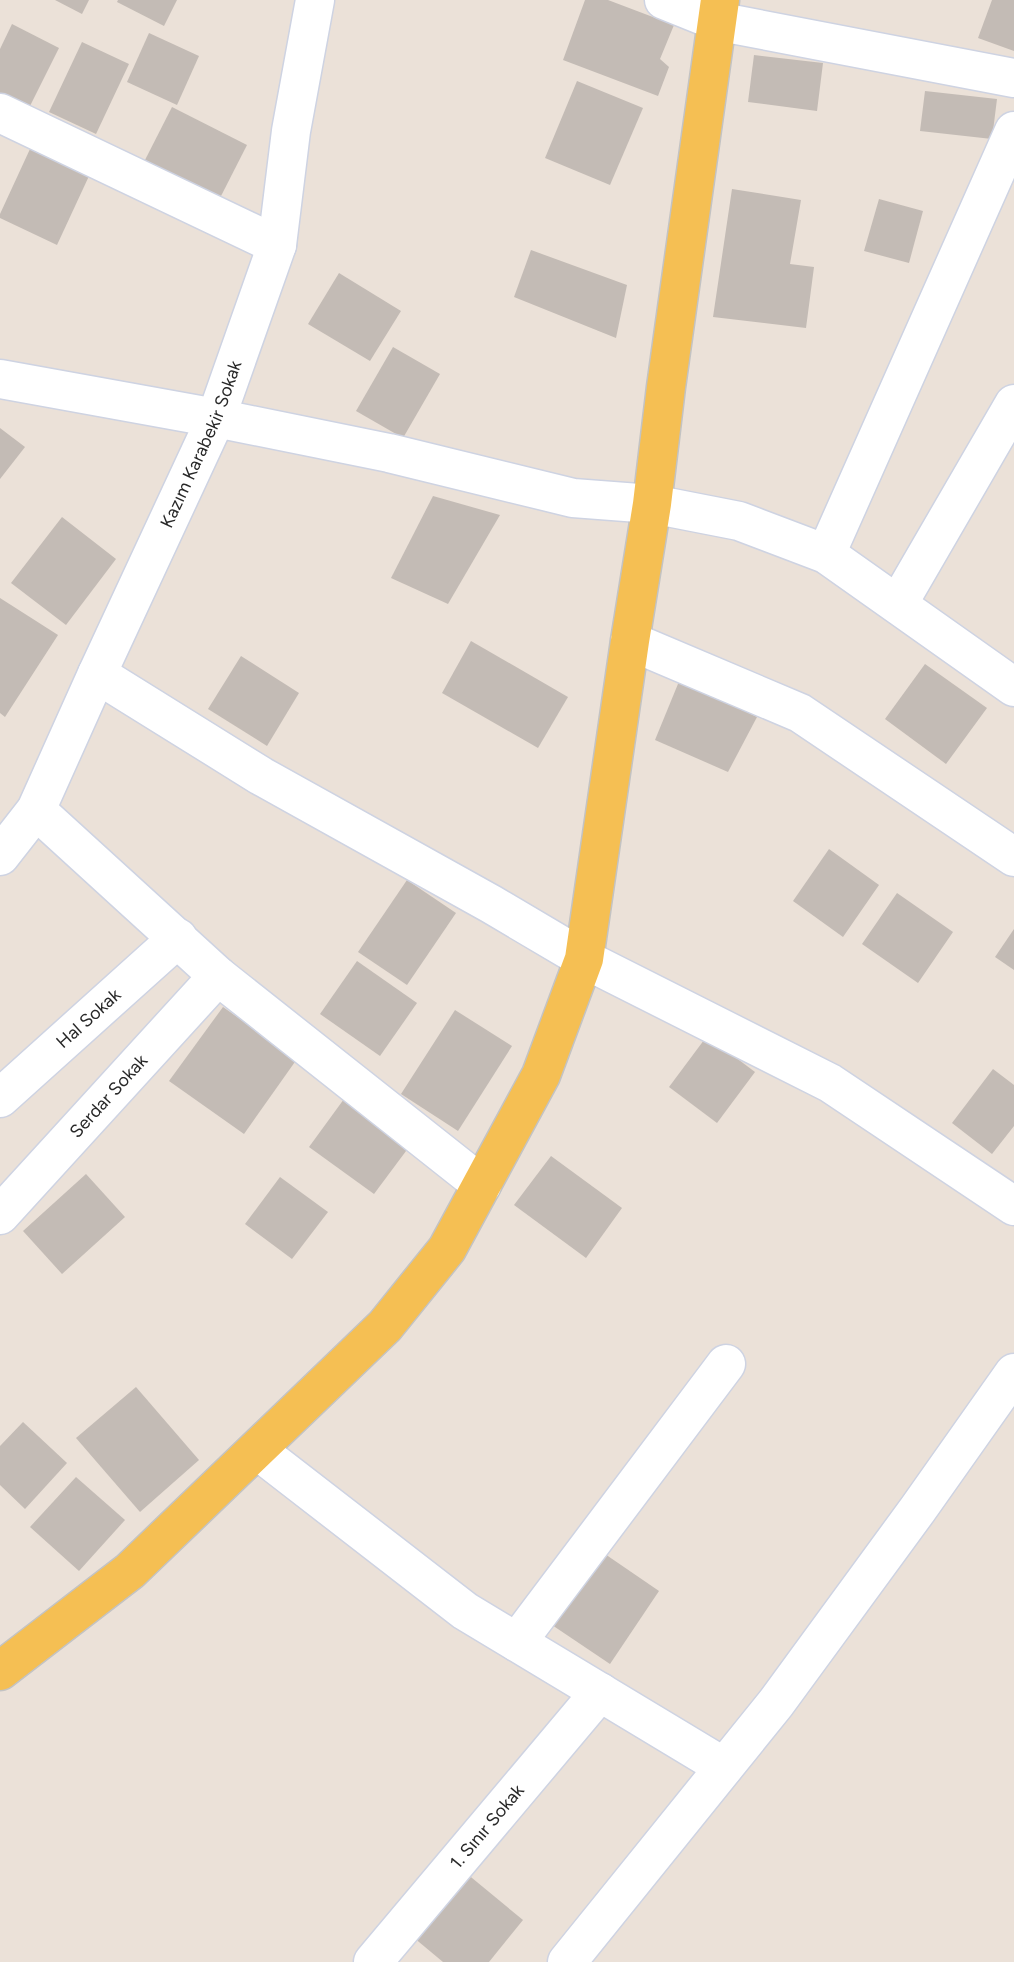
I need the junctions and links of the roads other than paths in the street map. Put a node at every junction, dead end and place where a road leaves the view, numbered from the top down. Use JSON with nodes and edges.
{"nodes":[{"id":1,"x":314,"y":0,"type":"edge"},
{"id":2,"x":664,"y":0,"type":"edge"},
{"id":3,"x":718,"y":11,"type":"edge"},
{"id":4,"x":1014,"y":78,"type":"edge"},
{"id":5,"x":0,"y":113,"type":"edge"},
{"id":6,"x":1014,"y":131,"type":"edge"},
{"id":7,"x":277,"y":245,"type":"junction"},
{"id":8,"x":0,"y":379,"type":"edge"},
{"id":9,"x":1014,"y":404,"type":"edge"},
{"id":10,"x":216,"y":418,"type":"junction"},
{"id":11,"x":652,"y":504,"type":"junction"},
{"id":12,"x":827,"y":554,"type":"junction"},
{"id":13,"x":898,"y":604,"type":"junction"},
{"id":14,"x":630,"y":640,"type":"junction"},
{"id":15,"x":97,"y":674,"type":"junction"},
{"id":16,"x":1014,"y":687,"type":"edge"},
{"id":17,"x":36,"y":810,"type":"junction"},
{"id":18,"x":0,"y":856,"type":"edge"},
{"id":19,"x":1014,"y":858,"type":"edge"},
{"id":20,"x":178,"y":938,"type":"junction"},
{"id":21,"x":584,"y":958,"type":"junction"},
{"id":22,"x":218,"y":976,"type":"junction"},
{"id":23,"x":0,"y":1098,"type":"edge"},
{"id":24,"x":482,"y":1185,"type":"junction"},
{"id":25,"x":1014,"y":1206,"type":"edge"},
{"id":26,"x":0,"y":1215,"type":"edge"},
{"id":27,"x":726,"y":1364,"type":"dead end"},
{"id":28,"x":1014,"y":1373,"type":"edge"},
{"id":29,"x":257,"y":1450,"type":"junction"},
{"id":30,"x":517,"y":1642,"type":"junction"},
{"id":31,"x":0,"y":1671,"type":"edge"},
{"id":32,"x":600,"y":1692,"type":"junction"},
{"id":33,"x":724,"y":1767,"type":"junction"},
{"id":34,"x":373,"y":1962,"type":"edge"},
{"id":35,"x":568,"y":1962,"type":"edge"}],
"edges":[{"from":1,"to":7,"type":"street","name":"Kazım Karabekir Sokak"},
{"from":2,"to":3,"type":"street"},
{"from":3,"to":4,"type":"street"},
{"from":3,"to":11,"type":"main road"},
{"from":5,"to":7,"type":"street"},
{"from":6,"to":12,"type":"street"},
{"from":7,"to":10,"type":"street","name":"Kazım Karabekir Sokak"},
{"from":8,"to":10,"type":"street"},
{"from":9,"to":13,"type":"street"},
{"from":10,"to":11,"type":"street"},
{"from":10,"to":15,"type":"street","name":"Kazım Karabekir Sokak"},
{"from":11,"to":12,"type":"street"},
{"from":11,"to":14,"type":"main road"},
{"from":12,"to":13,"type":"street"},
{"from":13,"to":16,"type":"street"},
{"from":14,"to":19,"type":"street"},
{"from":14,"to":21,"type":"main road"},
{"from":15,"to":17,"type":"street","name":"Kazım Karabekir Sokak"},
{"from":15,"to":21,"type":"street"},
{"from":17,"to":18,"type":"street","name":"Kazım Karabekir Sokak"},
{"from":17,"to":20,"type":"street"},
{"from":20,"to":22,"type":"street"},
{"from":20,"to":23,"type":"street","name":"Hal Sokak"},
{"from":21,"to":24,"type":"main road"},
{"from":21,"to":25,"type":"street"},
{"from":22,"to":24,"type":"street"},
{"from":22,"to":26,"type":"street","name":"Serdar Sokak"},
{"from":24,"to":29,"type":"main road"},
{"from":27,"to":30,"type":"street"},
{"from":28,"to":33,"type":"street"},
{"from":29,"to":30,"type":"street"},
{"from":29,"to":31,"type":"main road"},
{"from":30,"to":32,"type":"street"},
{"from":32,"to":33,"type":"street"},
{"from":32,"to":34,"type":"street","name":"1. Sınır Sokak"},
{"from":33,"to":35,"type":"street"}]}
